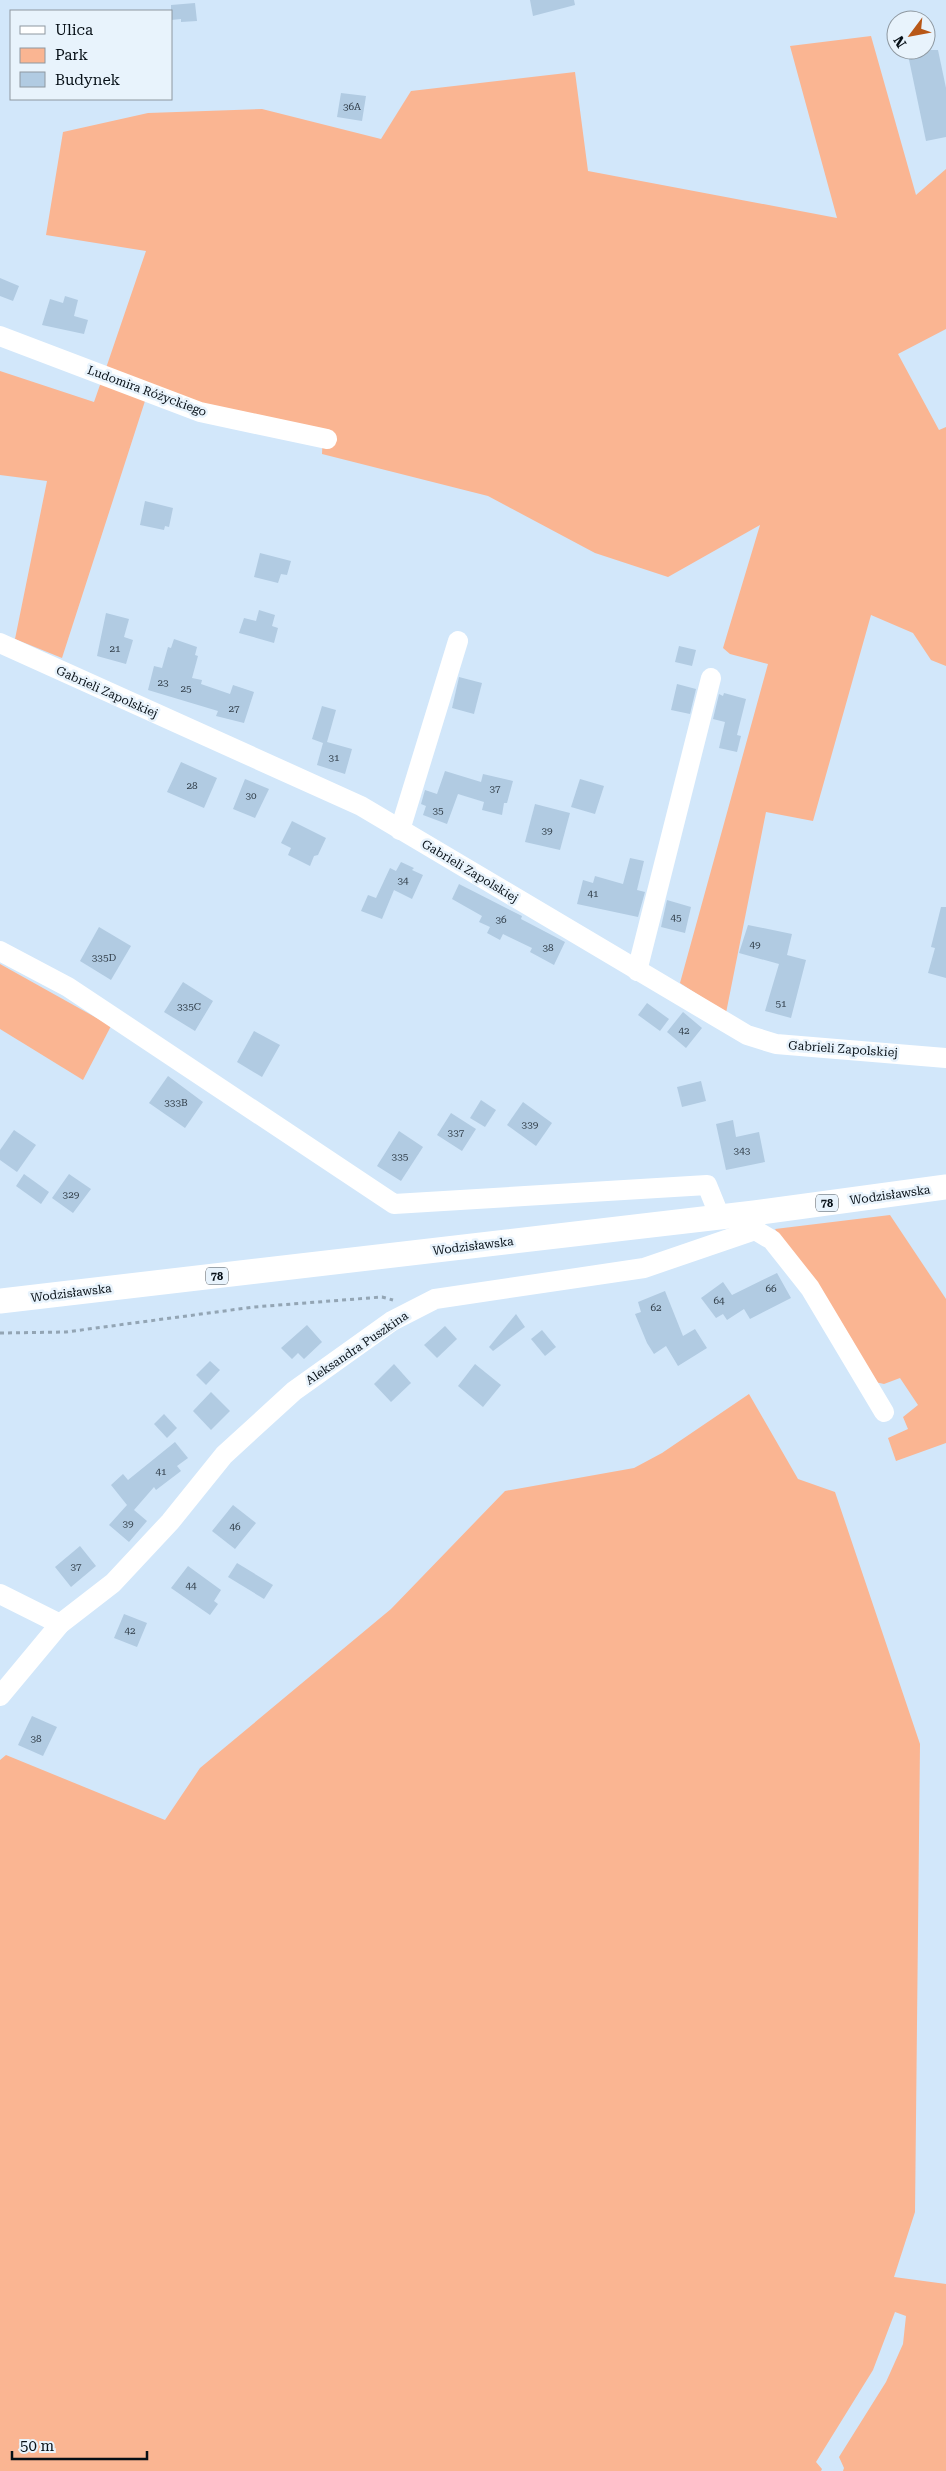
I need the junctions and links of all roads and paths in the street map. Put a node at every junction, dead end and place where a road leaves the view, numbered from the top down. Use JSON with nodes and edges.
{"nodes":[{"id":1,"x":0,"y":336,"type":"edge"},
{"id":2,"x":327,"y":439,"type":"dead end"},
{"id":3,"x":458,"y":641,"type":"dead end"},
{"id":4,"x":0,"y":643,"type":"edge"},
{"id":5,"x":711,"y":678,"type":"dead end"},
{"id":6,"x":400,"y":830,"type":"junction"},
{"id":7,"x":0,"y":951,"type":"edge"},
{"id":8,"x":637,"y":971,"type":"junction"},
{"id":9,"x":946,"y":1058,"type":"edge"},
{"id":10,"x":946,"y":1186,"type":"edge"},
{"id":11,"x":720,"y":1217,"type":"junction"},
{"id":12,"x":754,"y":1221,"type":"junction"},
{"id":13,"x":382,"y":1297,"type":"dead end"},
{"id":14,"x":0,"y":1301,"type":"edge"},
{"id":15,"x":0,"y":1334,"type":"edge"},
{"id":16,"x":884,"y":1412,"type":"dead end"},
{"id":17,"x":0,"y":1594,"type":"edge"},
{"id":18,"x":60,"y":1624,"type":"junction"},
{"id":19,"x":0,"y":1696,"type":"edge"}],
"edges":[{"from":1,"to":2,"type":"street","name":"Ludomira Różyckiego"},
{"from":3,"to":6,"type":"street"},
{"from":4,"to":6,"type":"street","name":"Gabrieli Zapolskiej"},
{"from":5,"to":8,"type":"street"},
{"from":6,"to":8,"type":"street","name":"Gabrieli Zapolskiej"},
{"from":7,"to":11,"type":"street"},
{"from":8,"to":9,"type":"street","name":"Gabrieli Zapolskiej"},
{"from":10,"to":12,"type":"main road","name":"Wodzisławska","number":"78"},
{"from":11,"to":12,"type":"main road","name":"Wodzisławska","number":"78"},
{"from":11,"to":14,"type":"main road","name":"Wodzisławska","number":"78"},
{"from":12,"to":16,"type":"street"},
{"from":12,"to":18,"type":"street","name":"Aleksandra Puszkina"},
{"from":13,"to":15,"type":"path"},
{"from":17,"to":18,"type":"street"},
{"from":18,"to":19,"type":"street","name":"Aleksandra Puszkina"}]}
